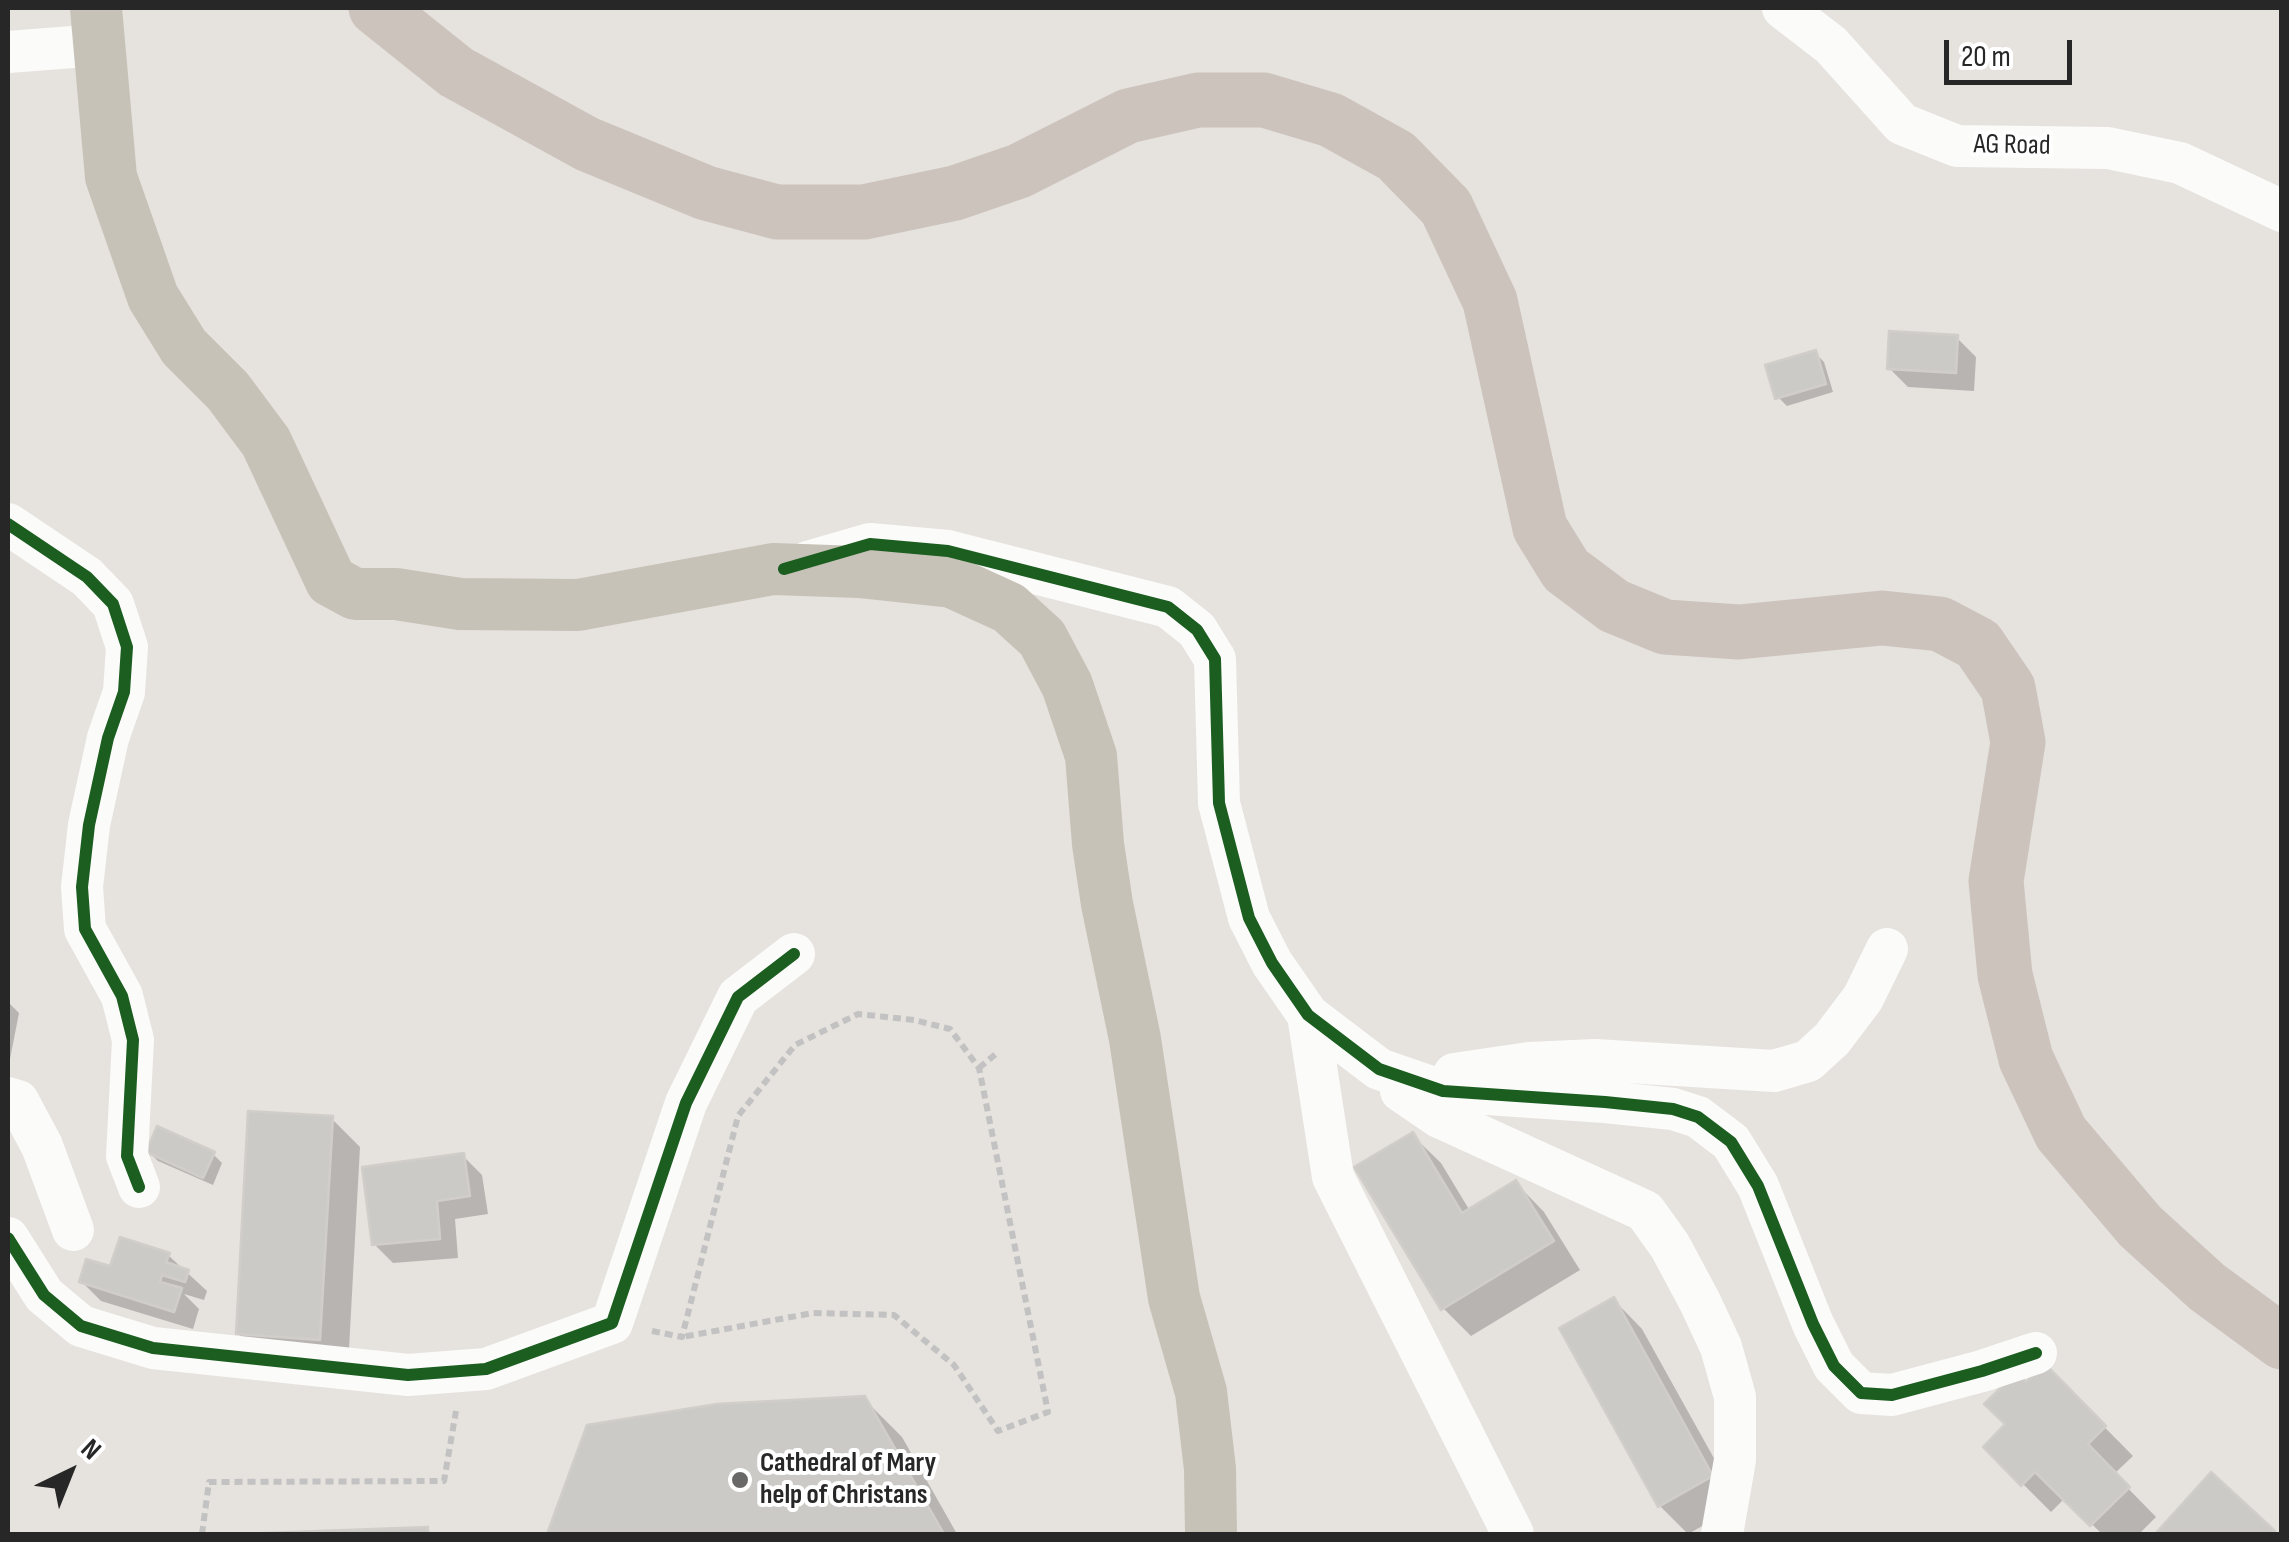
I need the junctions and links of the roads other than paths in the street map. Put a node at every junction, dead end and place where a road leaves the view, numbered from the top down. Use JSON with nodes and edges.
{"nodes":[{"id":1,"x":376,"y":8,"type":"edge"},
{"id":2,"x":1783,"y":8,"type":"edge"},
{"id":3,"x":98,"y":26,"type":"edge"},
{"id":4,"x":8,"y":52,"type":"edge"},
{"id":5,"x":2282,"y":211,"type":"edge"},
{"id":6,"x":8,"y":524,"type":"edge"},
{"id":7,"x":784,"y":569,"type":"junction"},
{"id":8,"x":1887,"y":950,"type":"dead end"},
{"id":9,"x":794,"y":954,"type":"dead end"},
{"id":10,"x":1308,"y":1015,"type":"junction"},
{"id":11,"x":1379,"y":1069,"type":"junction"},
{"id":12,"x":8,"y":1098,"type":"edge"},
{"id":13,"x":139,"y":1186,"type":"dead end"},
{"id":14,"x":72,"y":1230,"type":"dead end"},
{"id":15,"x":8,"y":1238,"type":"edge"},
{"id":16,"x":2282,"y":1342,"type":"edge"},
{"id":17,"x":2036,"y":1353,"type":"dead end"},
{"id":18,"x":1211,"y":1534,"type":"edge"},
{"id":19,"x":1513,"y":1534,"type":"edge"},
{"id":20,"x":1722,"y":1534,"type":"edge"}],
"edges":[{"from":1,"to":16,"type":"highway"},
{"from":2,"to":5,"type":"street","name":"AG Road"},
{"from":3,"to":4,"type":"street"},
{"from":3,"to":7,"type":"main road"},
{"from":6,"to":13,"type":"street"},
{"from":7,"to":10,"type":"street"},
{"from":7,"to":18,"type":"main road"},
{"from":8,"to":11,"type":"street"},
{"from":9,"to":15,"type":"street"},
{"from":10,"to":11,"type":"street"},
{"from":10,"to":19,"type":"street"},
{"from":11,"to":17,"type":"street"},
{"from":11,"to":20,"type":"street"},
{"from":12,"to":14,"type":"street"}]}
